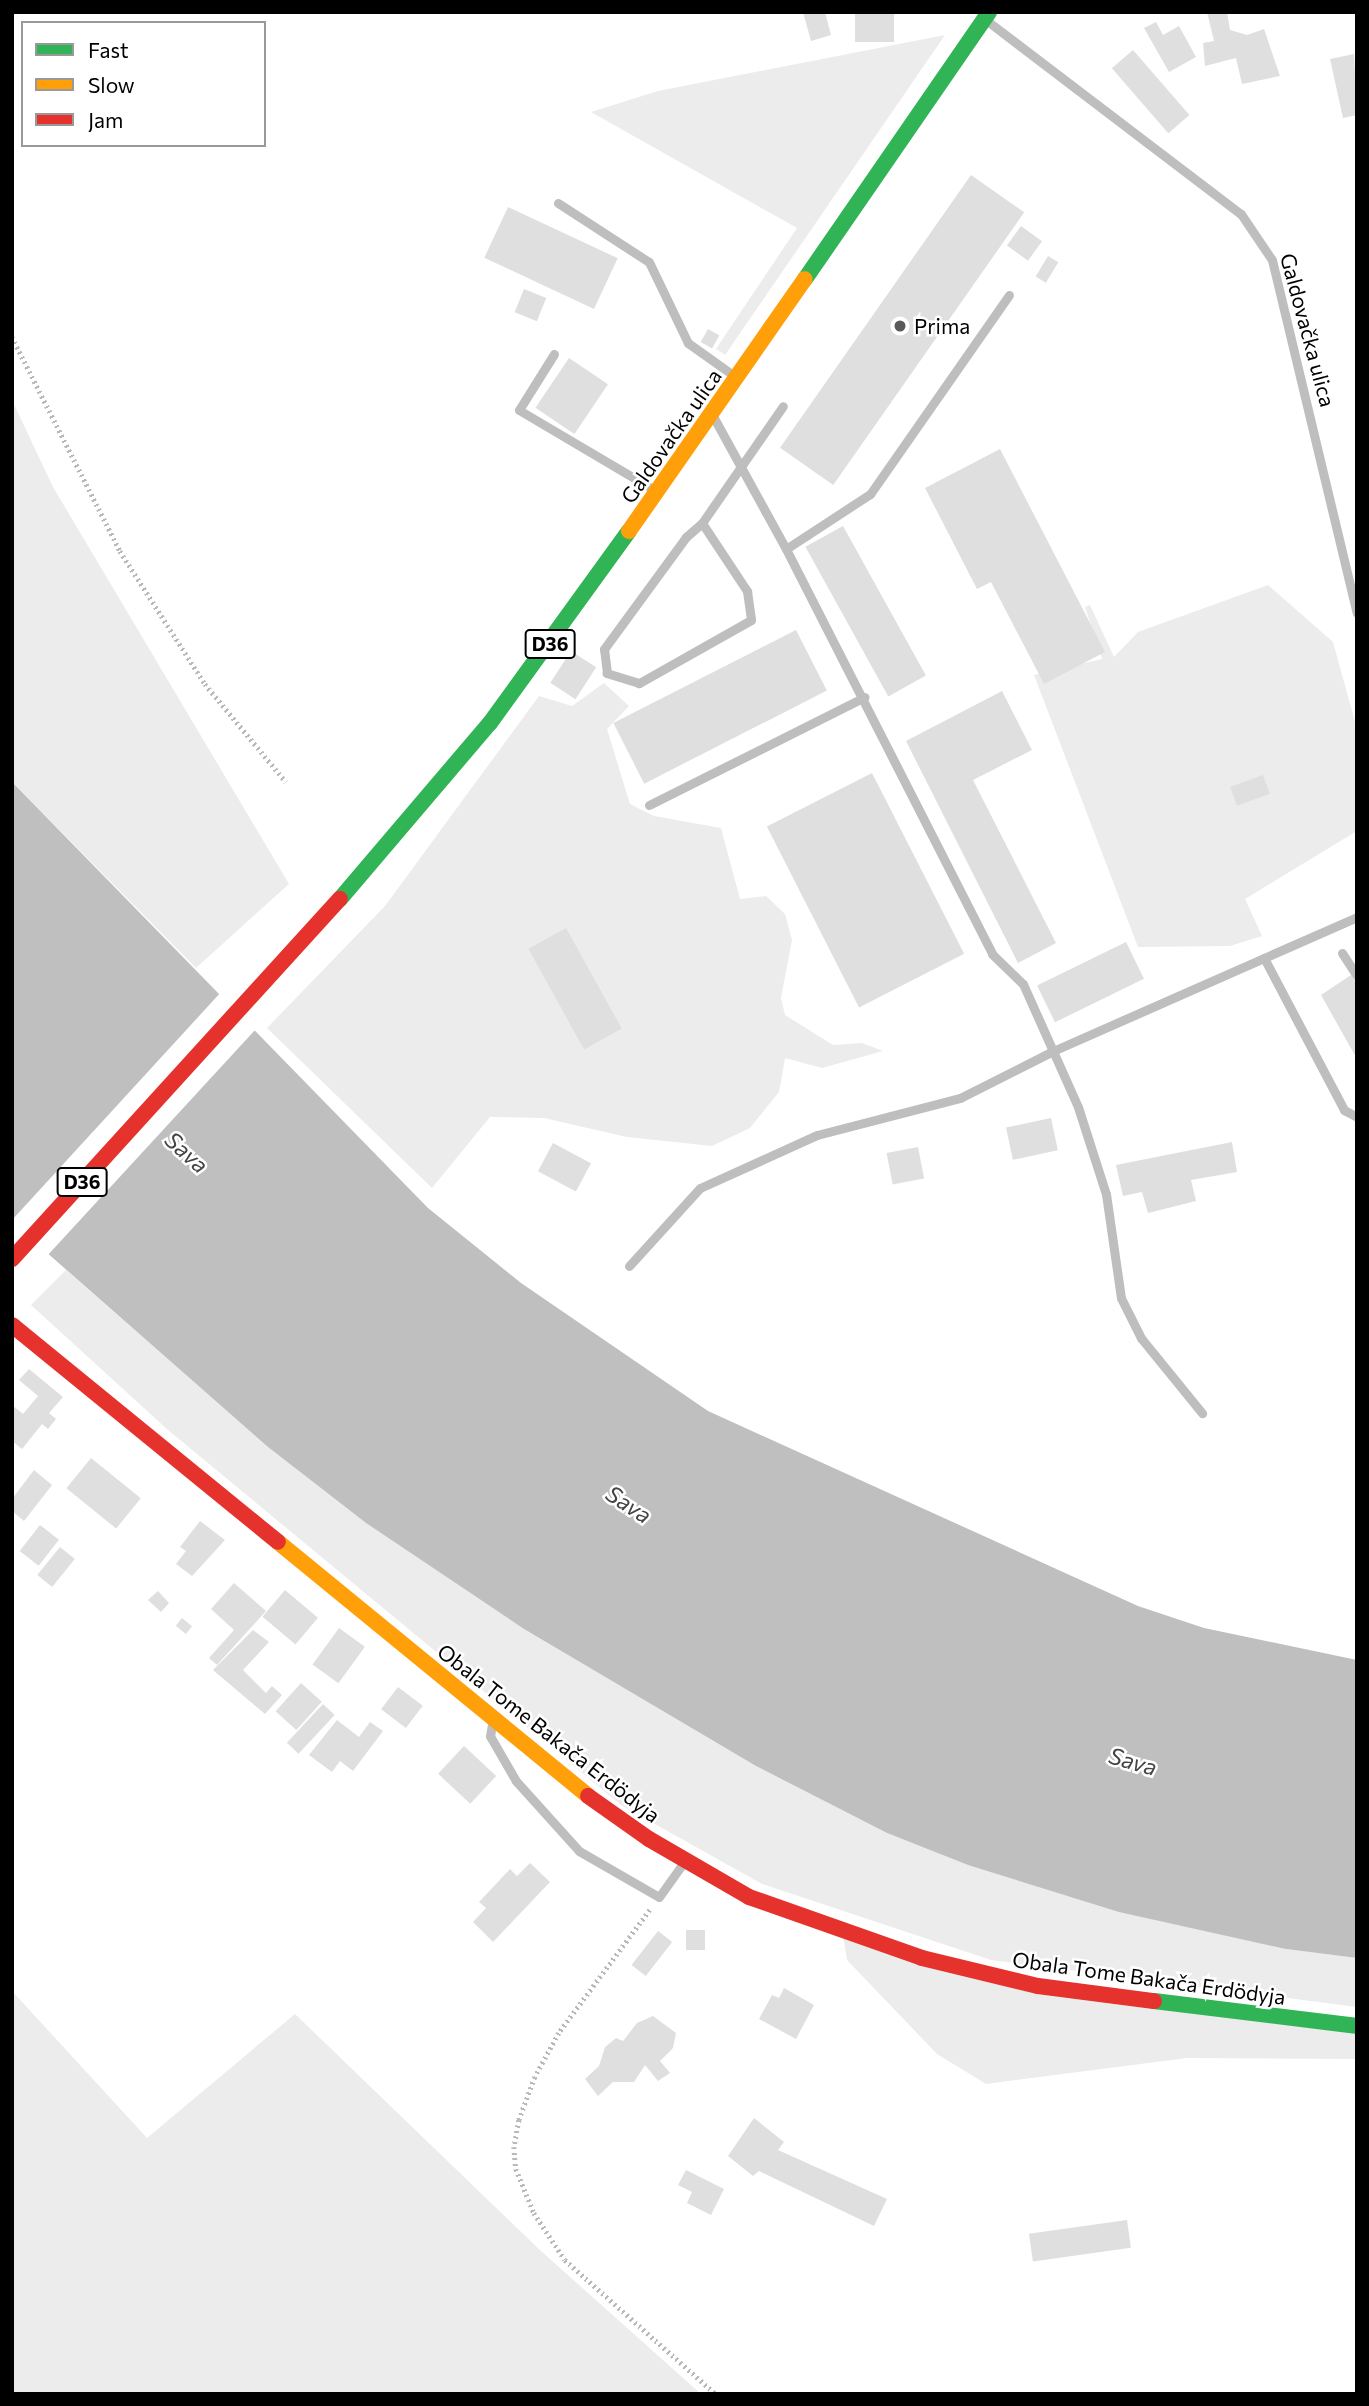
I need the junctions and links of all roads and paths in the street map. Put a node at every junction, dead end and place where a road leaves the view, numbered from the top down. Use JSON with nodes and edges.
{"nodes":[{"id":1,"x":987,"y":15,"type":"edge"},
{"id":2,"x":558,"y":203,"type":"dead end"},
{"id":3,"x":1009,"y":295,"type":"dead end"},
{"id":4,"x":12,"y":337,"type":"edge"},
{"id":5,"x":554,"y":354,"type":"dead end"},
{"id":6,"x":737,"y":378,"type":"junction"},
{"id":7,"x":783,"y":406,"type":"dead end"},
{"id":8,"x":712,"y":414,"type":"junction"},
{"id":9,"x":740,"y":466,"type":"junction"},
{"id":10,"x":658,"y":492,"type":"junction"},
{"id":11,"x":702,"y":523,"type":"junction"},
{"id":12,"x":786,"y":549,"type":"junction"},
{"id":13,"x":1357,"y":613,"type":"edge"},
{"id":14,"x":865,"y":697,"type":"junction"},
{"id":15,"x":286,"y":782,"type":"dead end"},
{"id":16,"x":649,"y":804,"type":"dead end"},
{"id":17,"x":1357,"y":917,"type":"edge"},
{"id":18,"x":1342,"y":953,"type":"dead end"},
{"id":19,"x":1264,"y":958,"type":"junction"},
{"id":20,"x":1357,"y":976,"type":"edge"},
{"id":21,"x":1053,"y":1051,"type":"junction"},
{"id":22,"x":1357,"y":1117,"type":"edge"},
{"id":23,"x":12,"y":1259,"type":"edge"},
{"id":24,"x":629,"y":1266,"type":"dead end"},
{"id":25,"x":12,"y":1326,"type":"edge"},
{"id":26,"x":1202,"y":1413,"type":"dead end"},
{"id":27,"x":492,"y":1718,"type":"junction"},
{"id":28,"x":685,"y":1861,"type":"junction"},
{"id":29,"x":659,"y":1897,"type":"junction"},
{"id":30,"x":1357,"y":2026,"type":"edge"},
{"id":31,"x":716,"y":2394,"type":"edge"}],
"edges":[{"from":1,"to":6,"type":"main road","name":"Galdovačka ulica","number":"D36"},
{"from":1,"to":13,"type":"lane","name":"Galdovačka ulica"},
{"from":2,"to":6,"type":"lane"},
{"from":3,"to":12,"type":"lane"},
{"from":4,"to":15,"type":"path"},
{"from":5,"to":10,"type":"lane"},
{"from":6,"to":8,"type":"main road","name":"Galdovačka ulica","number":"D36"},
{"from":7,"to":9,"type":"lane"},
{"from":8,"to":9,"type":"lane"},
{"from":8,"to":10,"type":"main road","name":"Galdovačka ulica","number":"D36"},
{"from":9,"to":11,"type":"lane"},
{"from":9,"to":12,"type":"lane"},
{"from":10,"to":23,"type":"main road","name":"Galdovačka ulica","number":"D36"},
{"from":11,"to":11,"type":"lane"},
{"from":12,"to":14,"type":"lane"},
{"from":14,"to":16,"type":"lane"},
{"from":14,"to":21,"type":"lane"},
{"from":17,"to":19,"type":"lane"},
{"from":18,"to":20,"type":"lane"},
{"from":19,"to":21,"type":"lane"},
{"from":19,"to":22,"type":"lane"},
{"from":21,"to":24,"type":"lane"},
{"from":21,"to":26,"type":"lane"},
{"from":25,"to":27,"type":"main road","name":"Obala Tome Bakača Erdödyja"},
{"from":27,"to":28,"type":"main road","name":"Obala Tome Bakača Erdödyja"},
{"from":27,"to":29,"type":"lane"},
{"from":28,"to":29,"type":"lane"},
{"from":28,"to":30,"type":"main road","name":"Obala Tome Bakača Erdödyja"},
{"from":29,"to":31,"type":"path"}]}
